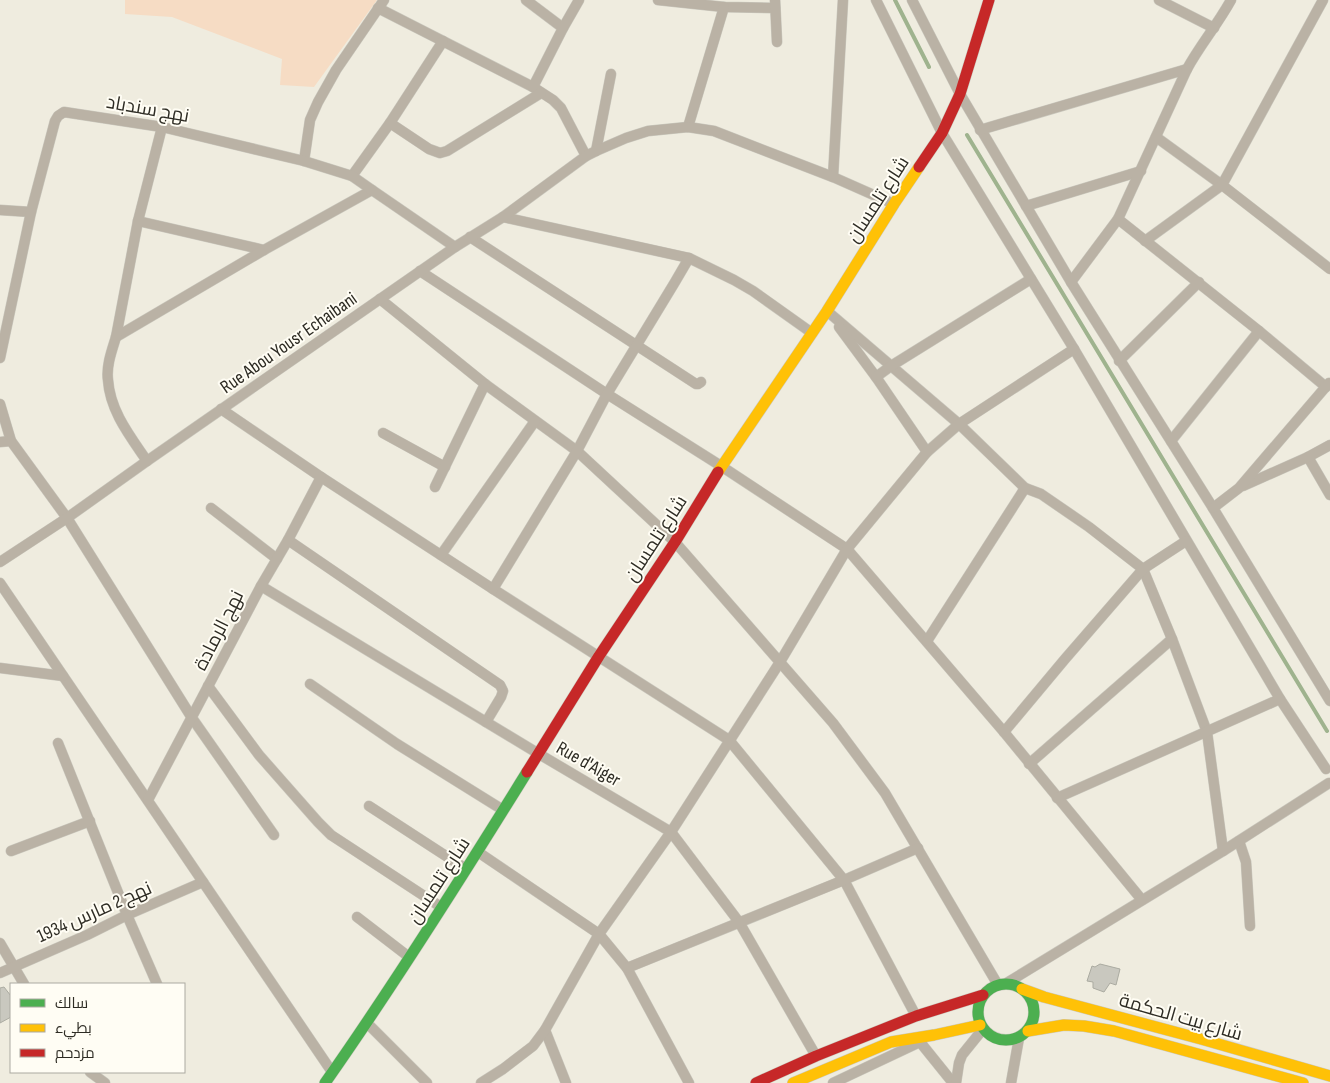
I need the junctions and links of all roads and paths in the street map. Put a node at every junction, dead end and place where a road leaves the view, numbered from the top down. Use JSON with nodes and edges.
{"nodes":[{"id":1,"x":526,"y":0,"type":"edge"},
{"id":2,"x":579,"y":0,"type":"edge"},
{"id":3,"x":658,"y":0,"type":"edge"},
{"id":4,"x":843,"y":0,"type":"edge"},
{"id":5,"x":876,"y":0,"type":"edge"},
{"id":6,"x":912,"y":0,"type":"edge"},
{"id":7,"x":989,"y":0,"type":"edge"},
{"id":8,"x":1160,"y":0,"type":"edge"},
{"id":9,"x":1231,"y":0,"type":"edge"},
{"id":10,"x":1323,"y":0,"type":"edge"},
{"id":11,"x":381,"y":4,"type":"edge"},
{"id":12,"x":775,"y":4,"type":"edge"},
{"id":13,"x":724,"y":7,"type":"junction"},
{"id":14,"x":563,"y":28,"type":"junction"},
{"id":15,"x":1214,"y":28,"type":"junction"},
{"id":16,"x":443,"y":41,"type":"junction"},
{"id":17,"x":776,"y":42,"type":"dead end"},
{"id":18,"x":1187,"y":69,"type":"junction"},
{"id":19,"x":611,"y":74,"type":"dead end"},
{"id":20,"x":537,"y":90,"type":"junction"},
{"id":21,"x":960,"y":94,"type":"junction"},
{"id":22,"x":390,"y":124,"type":"junction"},
{"id":23,"x":162,"y":127,"type":"junction"},
{"id":24,"x":688,"y":127,"type":"junction"},
{"id":25,"x":980,"y":130,"type":"junction"},
{"id":26,"x":942,"y":133,"type":"junction"},
{"id":27,"x":1156,"y":137,"type":"junction"},
{"id":28,"x":596,"y":151,"type":"junction"},
{"id":29,"x":586,"y":156,"type":"junction"},
{"id":30,"x":304,"y":161,"type":"junction"},
{"id":31,"x":1140,"y":171,"type":"junction"},
{"id":32,"x":352,"y":176,"type":"junction"},
{"id":33,"x":832,"y":177,"type":"junction"},
{"id":34,"x":1222,"y":185,"type":"junction"},
{"id":35,"x":372,"y":190,"type":"junction"},
{"id":36,"x":894,"y":204,"type":"junction"},
{"id":37,"x":1026,"y":206,"type":"junction"},
{"id":38,"x":0,"y":210,"type":"edge"},
{"id":39,"x":31,"y":212,"type":"junction"},
{"id":40,"x":503,"y":217,"type":"junction"},
{"id":41,"x":1118,"y":219,"type":"junction"},
{"id":42,"x":138,"y":221,"type":"junction"},
{"id":43,"x":470,"y":237,"type":"junction"},
{"id":44,"x":1145,"y":241,"type":"junction"},
{"id":45,"x":455,"y":246,"type":"junction"},
{"id":46,"x":264,"y":250,"type":"junction"},
{"id":47,"x":689,"y":258,"type":"junction"},
{"id":48,"x":1330,"y":269,"type":"edge"},
{"id":49,"x":420,"y":271,"type":"junction"},
{"id":50,"x":1031,"y":279,"type":"junction"},
{"id":51,"x":1071,"y":282,"type":"junction"},
{"id":52,"x":1198,"y":282,"type":"junction"},
{"id":53,"x":380,"y":299,"type":"junction"},
{"id":54,"x":827,"y":311,"type":"junction"},
{"id":55,"x":1259,"y":331,"type":"junction"},
{"id":56,"x":812,"y":333,"type":"junction"},
{"id":57,"x":116,"y":337,"type":"junction"},
{"id":58,"x":637,"y":346,"type":"junction"},
{"id":59,"x":1074,"y":349,"type":"junction"},
{"id":60,"x":0,"y":358,"type":"edge"},
{"id":61,"x":1120,"y":361,"type":"junction"},
{"id":62,"x":890,"y":366,"type":"junction"},
{"id":63,"x":876,"y":377,"type":"junction"},
{"id":64,"x":701,"y":382,"type":"dead end"},
{"id":65,"x":485,"y":384,"type":"junction"},
{"id":66,"x":1328,"y":384,"type":"edge"},
{"id":67,"x":607,"y":394,"type":"junction"},
{"id":68,"x":0,"y":404,"type":"edge"},
{"id":69,"x":221,"y":409,"type":"junction"},
{"id":70,"x":535,"y":421,"type":"junction"},
{"id":71,"x":959,"y":424,"type":"junction"},
{"id":72,"x":383,"y":433,"type":"dead end"},
{"id":73,"x":11,"y":441,"type":"junction"},
{"id":74,"x":1170,"y":441,"type":"junction"},
{"id":75,"x":0,"y":442,"type":"edge"},
{"id":76,"x":1330,"y":445,"type":"edge"},
{"id":77,"x":577,"y":451,"type":"junction"},
{"id":78,"x":928,"y":452,"type":"junction"},
{"id":79,"x":1308,"y":457,"type":"junction"},
{"id":80,"x":147,"y":461,"type":"junction"},
{"id":81,"x":721,"y":466,"type":"junction"},
{"id":82,"x":444,"y":467,"type":"junction"},
{"id":83,"x":321,"y":478,"type":"junction"},
{"id":84,"x":435,"y":487,"type":"dead end"},
{"id":85,"x":1025,"y":488,"type":"junction"},
{"id":86,"x":1239,"y":488,"type":"junction"},
{"id":87,"x":1330,"y":495,"type":"edge"},
{"id":88,"x":211,"y":508,"type":"dead end"},
{"id":89,"x":1213,"y":508,"type":"junction"},
{"id":90,"x":67,"y":518,"type":"junction"},
{"id":91,"x":288,"y":540,"type":"junction"},
{"id":92,"x":1186,"y":541,"type":"junction"},
{"id":93,"x":675,"y":542,"type":"junction"},
{"id":94,"x":847,"y":549,"type":"junction"},
{"id":95,"x":441,"y":556,"type":"junction"},
{"id":96,"x":276,"y":559,"type":"junction"},
{"id":97,"x":0,"y":562,"type":"edge"},
{"id":98,"x":1143,"y":569,"type":"junction"},
{"id":99,"x":0,"y":584,"type":"edge"},
{"id":100,"x":260,"y":586,"type":"junction"},
{"id":101,"x":493,"y":589,"type":"junction"},
{"id":102,"x":1172,"y":639,"type":"junction"},
{"id":103,"x":927,"y":641,"type":"junction"},
{"id":104,"x":599,"y":656,"type":"junction"},
{"id":105,"x":780,"y":662,"type":"junction"},
{"id":106,"x":0,"y":668,"type":"edge"},
{"id":107,"x":63,"y":676,"type":"junction"},
{"id":108,"x":310,"y":684,"type":"dead end"},
{"id":109,"x":208,"y":686,"type":"junction"},
{"id":110,"x":1280,"y":699,"type":"junction"},
{"id":111,"x":1330,"y":701,"type":"edge"},
{"id":112,"x":192,"y":718,"type":"junction"},
{"id":113,"x":486,"y":722,"type":"junction"},
{"id":114,"x":1004,"y":732,"type":"junction"},
{"id":115,"x":1207,"y":732,"type":"junction"},
{"id":116,"x":729,"y":740,"type":"junction"},
{"id":117,"x":58,"y":743,"type":"dead end"},
{"id":118,"x":539,"y":754,"type":"junction"},
{"id":119,"x":1029,"y":764,"type":"junction"},
{"id":120,"x":1328,"y":764,"type":"edge"},
{"id":121,"x":1329,"y":784,"type":"edge"},
{"id":122,"x":1057,"y":798,"type":"junction"},
{"id":123,"x":148,"y":800,"type":"junction"},
{"id":124,"x":369,"y":806,"type":"dead end"},
{"id":125,"x":503,"y":810,"type":"junction"},
{"id":126,"x":90,"y":821,"type":"junction"},
{"id":127,"x":671,"y":832,"type":"junction"},
{"id":128,"x":274,"y":835,"type":"dead end"},
{"id":129,"x":1239,"y":841,"type":"junction"},
{"id":130,"x":918,"y":848,"type":"junction"},
{"id":131,"x":11,"y":851,"type":"dead end"},
{"id":132,"x":1223,"y":851,"type":"junction"},
{"id":133,"x":478,"y":852,"type":"junction"},
{"id":134,"x":466,"y":869,"type":"junction"},
{"id":135,"x":844,"y":880,"type":"junction"},
{"id":136,"x":203,"y":882,"type":"junction"},
{"id":137,"x":1142,"y":900,"type":"junction"},
{"id":138,"x":441,"y":908,"type":"junction"},
{"id":139,"x":127,"y":915,"type":"junction"},
{"id":140,"x":357,"y":917,"type":"dead end"},
{"id":141,"x":739,"y":922,"type":"junction"},
{"id":142,"x":1250,"y":926,"type":"dead end"},
{"id":143,"x":599,"y":934,"type":"junction"},
{"id":144,"x":0,"y":943,"type":"edge"},
{"id":145,"x":409,"y":957,"type":"junction"},
{"id":146,"x":13,"y":967,"type":"junction"},
{"id":147,"x":627,"y":968,"type":"junction"},
{"id":148,"x":0,"y":973,"type":"edge"},
{"id":149,"x":23,"y":983,"type":"edge"},
{"id":150,"x":157,"y":983,"type":"edge"},
{"id":151,"x":1002,"y":984,"type":"junction"},
{"id":152,"x":1022,"y":989,"type":"junction"},
{"id":153,"x":984,"y":995,"type":"junction"},
{"id":154,"x":916,"y":1016,"type":"junction"},
{"id":155,"x":367,"y":1023,"type":"junction"},
{"id":156,"x":982,"y":1027,"type":"junction"},
{"id":157,"x":545,"y":1030,"type":"junction"},
{"id":158,"x":1023,"y":1035,"type":"junction"},
{"id":159,"x":934,"y":1036,"type":"junction"},
{"id":160,"x":920,"y":1042,"type":"junction"},
{"id":161,"x":816,"y":1056,"type":"junction"},
{"id":162,"x":332,"y":1072,"type":"junction"},
{"id":163,"x":91,"y":1073,"type":"edge"},
{"id":164,"x":1330,"y":1076,"type":"edge"},
{"id":165,"x":1011,"y":1079,"type":"edge"},
{"id":166,"x":105,"y":1083,"type":"edge"},
{"id":167,"x":325,"y":1083,"type":"edge"},
{"id":168,"x":427,"y":1083,"type":"edge"},
{"id":169,"x":481,"y":1083,"type":"edge"},
{"id":170,"x":566,"y":1083,"type":"edge"},
{"id":171,"x":689,"y":1083,"type":"edge"},
{"id":172,"x":756,"y":1083,"type":"edge"},
{"id":173,"x":793,"y":1083,"type":"edge"},
{"id":174,"x":832,"y":1083,"type":"edge"},
{"id":175,"x":955,"y":1083,"type":"edge"},
{"id":176,"x":1005,"y":1083,"type":"edge"},
{"id":177,"x":1303,"y":1083,"type":"edge"}],
"edges":[{"from":1,"to":14,"type":"street"},
{"from":2,"to":14,"type":"street"},
{"from":3,"to":13,"type":"street"},
{"from":4,"to":33,"type":"street"},
{"from":5,"to":26,"type":"street"},
{"from":6,"to":21,"type":"street"},
{"from":7,"to":21,"type":"main road","name":"شارع تلمسان"},
{"from":8,"to":15,"type":"street"},
{"from":9,"to":15,"type":"street"},
{"from":10,"to":34,"type":"street"},
{"from":11,"to":16,"type":"street"},
{"from":11,"to":30,"type":"street"},
{"from":12,"to":13,"type":"street"},
{"from":12,"to":17,"type":"street"},
{"from":13,"to":24,"type":"street"},
{"from":14,"to":20,"type":"street"},
{"from":15,"to":18,"type":"street"},
{"from":16,"to":20,"type":"street"},
{"from":16,"to":22,"type":"street"},
{"from":18,"to":25,"type":"street"},
{"from":18,"to":27,"type":"street"},
{"from":19,"to":28,"type":"street"},
{"from":20,"to":22,"type":"street"},
{"from":20,"to":29,"type":"street"},
{"from":21,"to":25,"type":"street"},
{"from":21,"to":26,"type":"main road","name":"شارع تلمسان"},
{"from":22,"to":32,"type":"street"},
{"from":23,"to":30,"type":"street","name":"نهج سندباد"},
{"from":23,"to":39,"type":"street","name":"نهج سندباد"},
{"from":23,"to":42,"type":"street"},
{"from":24,"to":28,"type":"street","name":"Rue Abou Yousr Echaibani"},
{"from":24,"to":33,"type":"street","name":"Rue Abou Yousr Echaibani"},
{"from":25,"to":37,"type":"street"},
{"from":26,"to":36,"type":"main road","name":"شارع تلمسان"},
{"from":26,"to":50,"type":"street"},
{"from":27,"to":31,"type":"street"},
{"from":27,"to":34,"type":"street"},
{"from":28,"to":29,"type":"street","name":"Rue Abou Yousr Echaibani"},
{"from":29,"to":40,"type":"street","name":"Rue Abou Yousr Echaibani"},
{"from":30,"to":32,"type":"street","name":"نهج سندباد"},
{"from":31,"to":37,"type":"street"},
{"from":31,"to":41,"type":"street"},
{"from":32,"to":35,"type":"street","name":"نهج سندباد"},
{"from":33,"to":36,"type":"street","name":"Rue Abou Yousr Echaibani"},
{"from":34,"to":44,"type":"street"},
{"from":34,"to":48,"type":"street"},
{"from":35,"to":45,"type":"street","name":"نهج سندباد"},
{"from":35,"to":46,"type":"street"},
{"from":36,"to":54,"type":"main road","name":"شارع تلمسان"},
{"from":37,"to":51,"type":"street"},
{"from":38,"to":39,"type":"street"},
{"from":39,"to":60,"type":"street","name":"نهج سندباد"},
{"from":40,"to":43,"type":"street","name":"Rue Abou Yousr Echaibani"},
{"from":40,"to":47,"type":"street"},
{"from":41,"to":44,"type":"street"},
{"from":41,"to":51,"type":"street"},
{"from":42,"to":46,"type":"street"},
{"from":42,"to":57,"type":"street"},
{"from":43,"to":45,"type":"street","name":"Rue Abou Yousr Echaibani"},
{"from":43,"to":58,"type":"street"},
{"from":44,"to":52,"type":"street"},
{"from":45,"to":49,"type":"street","name":"Rue Abou Yousr Echaibani"},
{"from":46,"to":57,"type":"street"},
{"from":47,"to":56,"type":"street"},
{"from":47,"to":58,"type":"street"},
{"from":49,"to":53,"type":"street","name":"Rue Abou Yousr Echaibani"},
{"from":49,"to":67,"type":"street"},
{"from":50,"to":59,"type":"street"},
{"from":50,"to":62,"type":"street"},
{"from":51,"to":61,"type":"street"},
{"from":52,"to":55,"type":"street"},
{"from":52,"to":61,"type":"street"},
{"from":53,"to":65,"type":"street"},
{"from":53,"to":69,"type":"street","name":"Rue Abou Yousr Echaibani"},
{"from":54,"to":56,"type":"main road","name":"شارع تلمسان"},
{"from":54,"to":62,"type":"street"},
{"from":54,"to":63,"type":"street"},
{"from":55,"to":66,"type":"street"},
{"from":55,"to":74,"type":"street"},
{"from":56,"to":81,"type":"main road","name":"شارع تلمسان"},
{"from":57,"to":80,"type":"street"},
{"from":58,"to":64,"type":"street"},
{"from":58,"to":67,"type":"street"},
{"from":59,"to":71,"type":"street"},
{"from":59,"to":92,"type":"street"},
{"from":61,"to":74,"type":"street"},
{"from":62,"to":63,"type":"street"},
{"from":62,"to":71,"type":"street"},
{"from":63,"to":78,"type":"street"},
{"from":65,"to":70,"type":"street"},
{"from":65,"to":82,"type":"street"},
{"from":66,"to":86,"type":"street"},
{"from":67,"to":77,"type":"street"},
{"from":67,"to":81,"type":"street"},
{"from":68,"to":73,"type":"street"},
{"from":69,"to":80,"type":"street","name":"Rue Abou Yousr Echaibani"},
{"from":69,"to":83,"type":"street"},
{"from":70,"to":77,"type":"street"},
{"from":70,"to":95,"type":"street"},
{"from":71,"to":78,"type":"street"},
{"from":71,"to":85,"type":"street"},
{"from":72,"to":82,"type":"street"},
{"from":73,"to":75,"type":"street"},
{"from":73,"to":90,"type":"street"},
{"from":74,"to":89,"type":"street"},
{"from":76,"to":79,"type":"street"},
{"from":77,"to":93,"type":"street"},
{"from":77,"to":101,"type":"street"},
{"from":78,"to":94,"type":"street"},
{"from":79,"to":86,"type":"street"},
{"from":79,"to":87,"type":"street"},
{"from":80,"to":90,"type":"street","name":"Rue Abou Yousr Echaibani"},
{"from":81,"to":93,"type":"main road","name":"شارع تلمسان"},
{"from":81,"to":94,"type":"street"},
{"from":82,"to":84,"type":"street"},
{"from":83,"to":91,"type":"street","name":"نهج الرمادة"},
{"from":83,"to":95,"type":"street"},
{"from":85,"to":98,"type":"street"},
{"from":85,"to":103,"type":"street"},
{"from":86,"to":89,"type":"street"},
{"from":88,"to":96,"type":"street"},
{"from":89,"to":111,"type":"street"},
{"from":90,"to":97,"type":"street","name":"Rue Abou Yousr Echaibani"},
{"from":90,"to":112,"type":"street"},
{"from":91,"to":96,"type":"street","name":"نهج الرمادة"},
{"from":91,"to":113,"type":"street"},
{"from":92,"to":98,"type":"street"},
{"from":92,"to":110,"type":"street"},
{"from":93,"to":104,"type":"main road","name":"شارع تلمسان"},
{"from":93,"to":105,"type":"street"},
{"from":94,"to":103,"type":"street"},
{"from":94,"to":105,"type":"street"},
{"from":95,"to":101,"type":"street"},
{"from":96,"to":100,"type":"street","name":"نهج الرمادة"},
{"from":98,"to":102,"type":"street"},
{"from":98,"to":114,"type":"street"},
{"from":99,"to":107,"type":"street"},
{"from":100,"to":109,"type":"street","name":"نهج الرمادة"},
{"from":100,"to":113,"type":"street","name":"Rue d'Aiger"},
{"from":101,"to":104,"type":"street"},
{"from":102,"to":115,"type":"street"},
{"from":102,"to":119,"type":"street"},
{"from":103,"to":114,"type":"street"},
{"from":104,"to":116,"type":"street"},
{"from":104,"to":118,"type":"main road","name":"شارع تلمسان"},
{"from":105,"to":116,"type":"street"},
{"from":105,"to":130,"type":"street"},
{"from":106,"to":107,"type":"street"},
{"from":107,"to":123,"type":"street"},
{"from":108,"to":125,"type":"street"},
{"from":109,"to":112,"type":"street","name":"نهج الرمادة"},
{"from":109,"to":138,"type":"street"},
{"from":110,"to":115,"type":"street"},
{"from":110,"to":120,"type":"street"},
{"from":112,"to":123,"type":"street","name":"نهج الرمادة"},
{"from":112,"to":128,"type":"street"},
{"from":113,"to":118,"type":"street","name":"Rue d'Aiger"},
{"from":114,"to":119,"type":"street"},
{"from":115,"to":122,"type":"street"},
{"from":115,"to":132,"type":"street"},
{"from":116,"to":127,"type":"street"},
{"from":116,"to":135,"type":"street"},
{"from":117,"to":126,"type":"street"},
{"from":118,"to":125,"type":"main road","name":"شارع تلمسان"},
{"from":118,"to":127,"type":"street","name":"Rue d'Aiger"},
{"from":119,"to":122,"type":"street"},
{"from":120,"to":121,"type":"street"},
{"from":121,"to":129,"type":"street"},
{"from":122,"to":137,"type":"street"},
{"from":123,"to":136,"type":"street"},
{"from":124,"to":134,"type":"street"},
{"from":125,"to":133,"type":"main road","name":"شارع تلمسان"},
{"from":126,"to":131,"type":"street"},
{"from":126,"to":139,"type":"street"},
{"from":127,"to":141,"type":"street","name":"Rue d'Aiger"},
{"from":127,"to":143,"type":"street"},
{"from":129,"to":132,"type":"street"},
{"from":129,"to":142,"type":"street"},
{"from":130,"to":135,"type":"street"},
{"from":130,"to":151,"type":"street"},
{"from":132,"to":137,"type":"street"},
{"from":133,"to":134,"type":"main road","name":"شارع تلمسان"},
{"from":133,"to":143,"type":"street"},
{"from":134,"to":138,"type":"main road","name":"شارع تلمسان"},
{"from":135,"to":141,"type":"street"},
{"from":135,"to":154,"type":"street"},
{"from":136,"to":139,"type":"street","name":"نهج 2 مارس 1934"},
{"from":136,"to":162,"type":"street"},
{"from":137,"to":151,"type":"street"},
{"from":138,"to":145,"type":"main road","name":"شارع تلمسان"},
{"from":139,"to":146,"type":"street","name":"نهج 2 مارس 1934"},
{"from":139,"to":150,"type":"street"},
{"from":140,"to":145,"type":"street"},
{"from":141,"to":147,"type":"street"},
{"from":141,"to":161,"type":"street","name":"Rue d'Aiger"},
{"from":143,"to":147,"type":"street"},
{"from":143,"to":157,"type":"street"},
{"from":144,"to":146,"type":"street"},
{"from":145,"to":155,"type":"main road","name":"شارع تلمسان"},
{"from":146,"to":148,"type":"street","name":"نهج 2 مارس 1934"},
{"from":146,"to":149,"type":"street"},
{"from":147,"to":171,"type":"street"},
{"from":151,"to":152,"type":"main road","name":"شارع بيت الحكمة"},
{"from":151,"to":153,"type":"main road"},
{"from":152,"to":158,"type":"main road"},
{"from":152,"to":164,"type":"main road","name":"شارع بيت الحكمة"},
{"from":153,"to":154,"type":"main road"},
{"from":153,"to":156,"type":"main road"},
{"from":154,"to":161,"type":"main road"},
{"from":155,"to":162,"type":"main road","name":"شارع تلمسان"},
{"from":155,"to":168,"type":"street"},
{"from":156,"to":158,"type":"main road","name":"شارع بيت الحكمة"},
{"from":156,"to":159,"type":"main road"},
{"from":156,"to":175,"type":"street"},
{"from":157,"to":169,"type":"street"},
{"from":157,"to":170,"type":"street"},
{"from":158,"to":165,"type":"street"},
{"from":158,"to":177,"type":"main road","name":"شارع بيت الحكمة"},
{"from":159,"to":160,"type":"street"},
{"from":159,"to":173,"type":"main road"},
{"from":160,"to":174,"type":"street"},
{"from":160,"to":175,"type":"street"},
{"from":161,"to":172,"type":"main road"},
{"from":162,"to":167,"type":"main road","name":"شارع تلمسان"},
{"from":163,"to":166,"type":"street"},
{"from":165,"to":176,"type":"street"}]}
